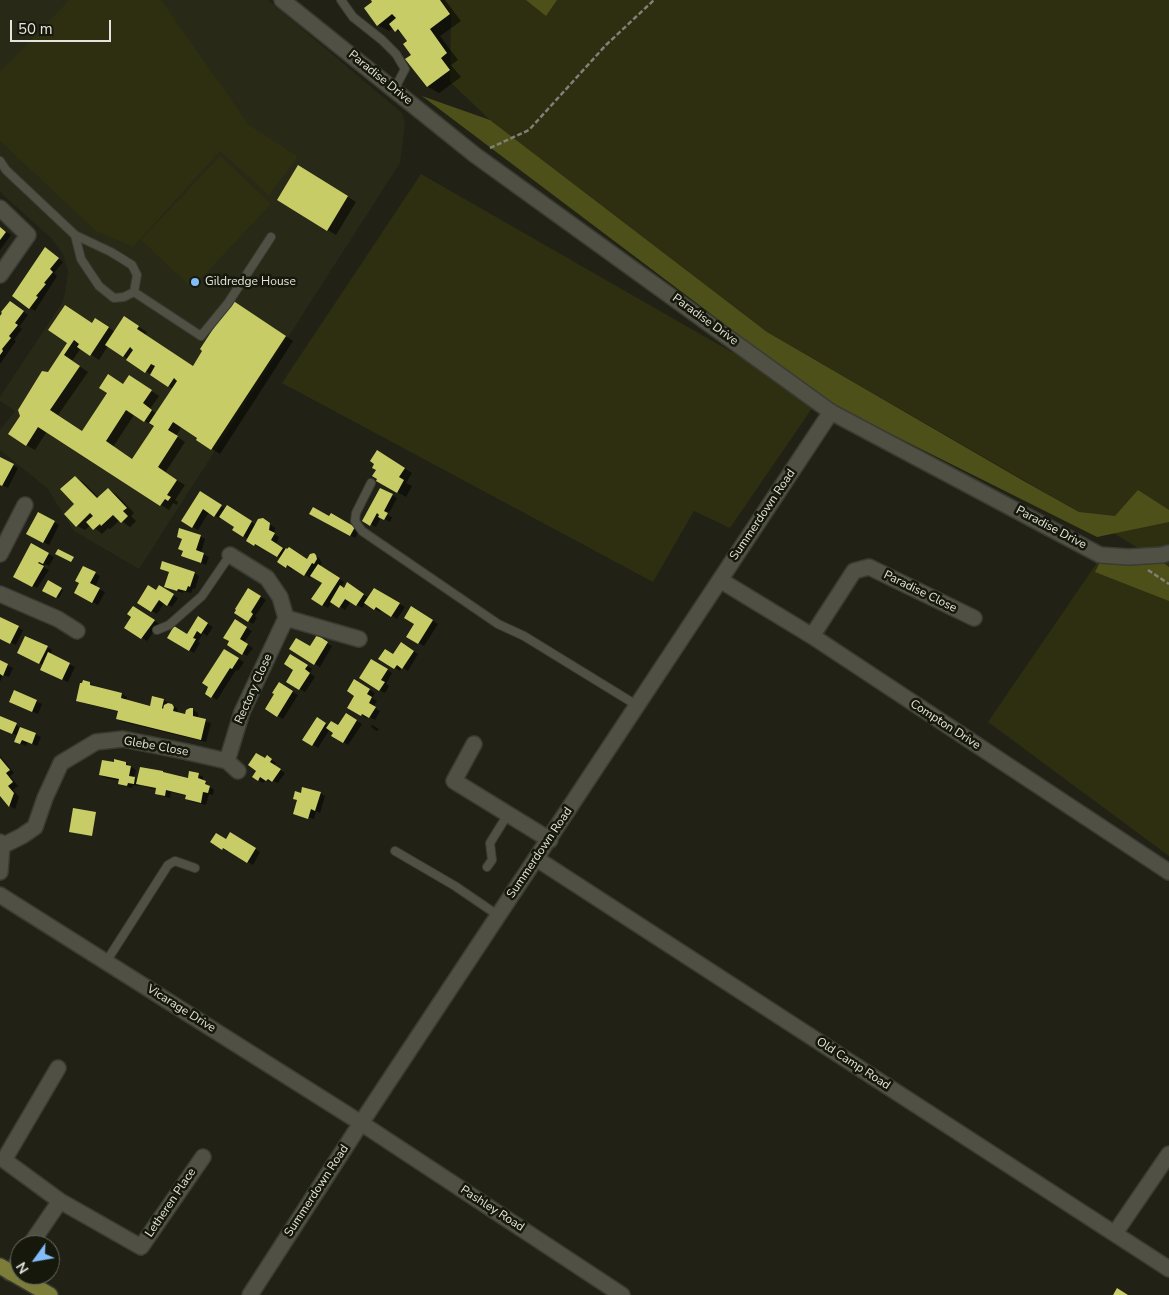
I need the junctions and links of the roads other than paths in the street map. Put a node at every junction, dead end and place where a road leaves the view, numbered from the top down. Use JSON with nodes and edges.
{"nodes":[{"id":1,"x":282,"y":0,"type":"edge"},
{"id":2,"x":342,"y":0,"type":"edge"},
{"id":3,"x":394,"y":90,"type":"junction"},
{"id":4,"x":0,"y":161,"type":"edge"},
{"id":5,"x":0,"y":208,"type":"edge"},
{"id":6,"x":75,"y":235,"type":"junction"},
{"id":7,"x":271,"y":237,"type":"dead end"},
{"id":8,"x":0,"y":275,"type":"edge"},
{"id":9,"x":134,"y":292,"type":"junction"},
{"id":10,"x":831,"y":412,"type":"junction"},
{"id":11,"x":370,"y":483,"type":"dead end"},
{"id":12,"x":25,"y":505,"type":"dead end"},
{"id":13,"x":4,"y":532,"type":"edge"},
{"id":14,"x":1169,"y":552,"type":"edge"},
{"id":15,"x":0,"y":554,"type":"edge"},
{"id":16,"x":230,"y":555,"type":"joint"},
{"id":17,"x":720,"y":580,"type":"junction"},
{"id":18,"x":0,"y":594,"type":"edge"},
{"id":19,"x":286,"y":618,"type":"junction"},
{"id":20,"x":974,"y":618,"type":"dead end"},
{"id":21,"x":77,"y":630,"type":"dead end"},
{"id":22,"x":157,"y":630,"type":"dead end"},
{"id":23,"x":812,"y":636,"type":"junction"},
{"id":24,"x":359,"y":639,"type":"dead end"},
{"id":25,"x":638,"y":706,"type":"junction"},
{"id":26,"x":474,"y":744,"type":"dead end"},
{"id":27,"x":233,"y":766,"type":"joint"},
{"id":28,"x":508,"y":814,"type":"junction"},
{"id":29,"x":550,"y":840,"type":"junction"},
{"id":30,"x":1,"y":844,"type":"edge"},
{"id":31,"x":395,"y":851,"type":"dead end"},
{"id":32,"x":537,"y":859,"type":"junction"},
{"id":33,"x":195,"y":868,"type":"dead end"},
{"id":34,"x":487,"y":868,"type":"dead end"},
{"id":35,"x":0,"y":872,"type":"edge"},
{"id":36,"x":1169,"y":872,"type":"edge"},
{"id":37,"x":0,"y":895,"type":"edge"},
{"id":38,"x":499,"y":916,"type":"junction"},
{"id":39,"x":106,"y":962,"type":"junction"},
{"id":40,"x":58,"y":1068,"type":"dead end"},
{"id":41,"x":362,"y":1123,"type":"junction"},
{"id":42,"x":1169,"y":1154,"type":"edge"},
{"id":43,"x":203,"y":1157,"type":"dead end"},
{"id":44,"x":60,"y":1201,"type":"junction"},
{"id":45,"x":1115,"y":1233,"type":"junction"},
{"id":46,"x":37,"y":1235,"type":"edge"},
{"id":47,"x":5,"y":1269,"type":"edge"},
{"id":48,"x":1169,"y":1270,"type":"edge"},
{"id":49,"x":50,"y":1295,"type":"edge"},
{"id":50,"x":250,"y":1295,"type":"edge"},
{"id":51,"x":622,"y":1295,"type":"edge"}],
"edges":[{"from":1,"to":3,"type":"street","name":"Paradise Drive"},
{"from":2,"to":3,"type":"lane"},
{"from":3,"to":10,"type":"street","name":"Paradise Drive"},
{"from":4,"to":6,"type":"lane"},
{"from":5,"to":8,"type":"street"},
{"from":6,"to":9,"type":"lane"},
{"from":6,"to":9,"type":"lane"},
{"from":7,"to":9,"type":"lane"},
{"from":10,"to":14,"type":"street","name":"Paradise Drive"},
{"from":10,"to":17,"type":"street","name":"Summerdown Road"},
{"from":11,"to":25,"type":"lane"},
{"from":12,"to":13,"type":"street"},
{"from":13,"to":15,"type":"street"},
{"from":16,"to":19,"type":"street"},
{"from":16,"to":22,"type":"lane"},
{"from":17,"to":23,"type":"street","name":"Compton Drive"},
{"from":17,"to":25,"type":"street","name":"Summerdown Road"},
{"from":18,"to":21,"type":"street"},
{"from":19,"to":24,"type":"street"},
{"from":19,"to":27,"type":"street","name":"Rectory Close"},
{"from":20,"to":23,"type":"street","name":"Paradise Close"},
{"from":23,"to":36,"type":"street","name":"Compton Drive"},
{"from":25,"to":29,"type":"street","name":"Summerdown Road"},
{"from":26,"to":28,"type":"street"},
{"from":27,"to":30,"type":"street","name":"Glebe Close"},
{"from":28,"to":29,"type":"street"},
{"from":28,"to":34,"type":"lane"},
{"from":29,"to":32,"type":"street","name":"Summerdown Road"},
{"from":30,"to":35,"type":"street"},
{"from":31,"to":38,"type":"lane"},
{"from":32,"to":38,"type":"street","name":"Summerdown Road"},
{"from":32,"to":45,"type":"street","name":"Old Camp Road"},
{"from":33,"to":39,"type":"lane"},
{"from":37,"to":39,"type":"street","name":"Vicarage Drive"},
{"from":38,"to":41,"type":"street","name":"Summerdown Road"},
{"from":39,"to":41,"type":"street","name":"Vicarage Drive"},
{"from":40,"to":44,"type":"street","name":"Letheren Place"},
{"from":41,"to":50,"type":"street","name":"Summerdown Road"},
{"from":41,"to":51,"type":"street","name":"Pashley Road"},
{"from":42,"to":45,"type":"street"},
{"from":43,"to":44,"type":"street","name":"Letheren Place"},
{"from":44,"to":46,"type":"street"},
{"from":45,"to":48,"type":"street","name":"Old Camp Road"},
{"from":47,"to":49,"type":"main road"}]}
